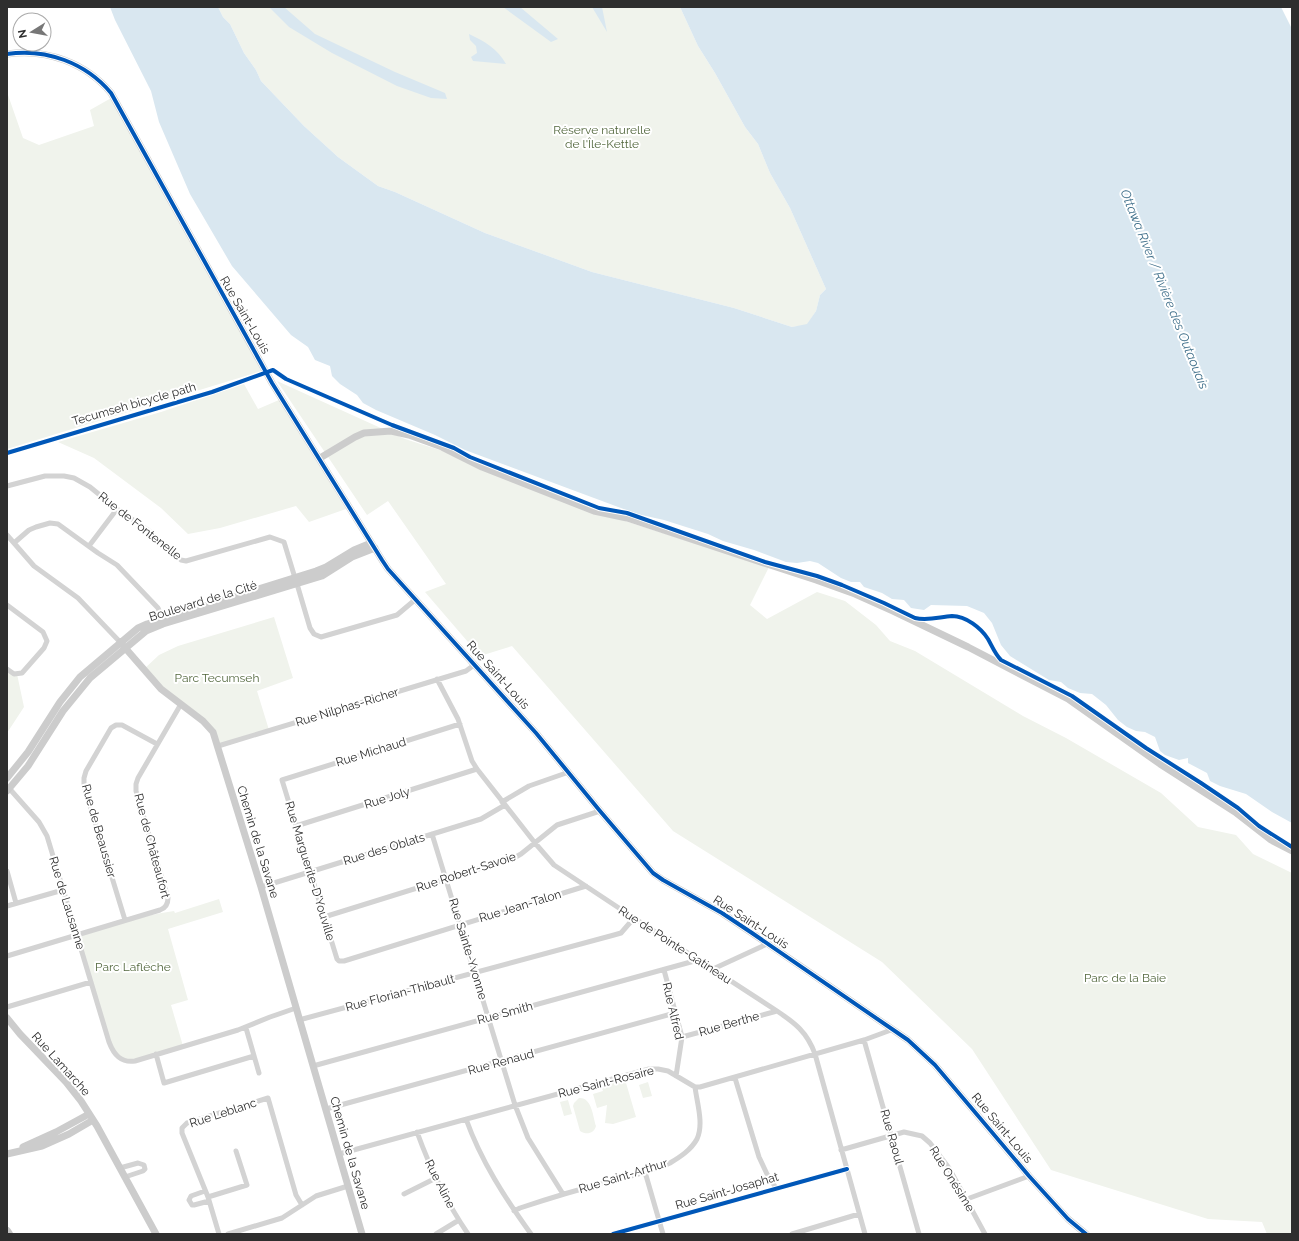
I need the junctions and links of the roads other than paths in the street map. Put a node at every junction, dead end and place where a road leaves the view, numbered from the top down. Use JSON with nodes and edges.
{"nodes":[{"id":1,"x":7,"y":54,"type":"edge"},
{"id":2,"x":320,"y":458,"type":"junction"},
{"id":3,"x":7,"y":486,"type":"edge"},
{"id":4,"x":118,"y":509,"type":"junction"},
{"id":5,"x":7,"y":534,"type":"edge"},
{"id":6,"x":14,"y":543,"type":"junction"},
{"id":7,"x":89,"y":546,"type":"junction"},
{"id":8,"x":373,"y":546,"type":"junction"},
{"id":9,"x":296,"y":581,"type":"junction"},
{"id":10,"x":416,"y":599,"type":"junction"},
{"id":11,"x":7,"y":605,"type":"edge"},
{"id":12,"x":163,"y":622,"type":"junction"},
{"id":13,"x":123,"y":645,"type":"junction"},
{"id":14,"x":474,"y":665,"type":"junction"},
{"id":15,"x":7,"y":669,"type":"edge"},
{"id":16,"x":437,"y":679,"type":"junction"},
{"id":17,"x":181,"y":704,"type":"junction"},
{"id":18,"x":460,"y":724,"type":"junction"},
{"id":19,"x":157,"y":744,"type":"junction"},
{"id":20,"x":218,"y":746,"type":"junction"},
{"id":21,"x":477,"y":769,"type":"junction"},
{"id":22,"x":569,"y":772,"type":"junction"},
{"id":23,"x":7,"y":778,"type":"edge"},
{"id":24,"x":282,"y":780,"type":"joint"},
{"id":25,"x":8,"y":788,"type":"edge"},
{"id":26,"x":503,"y":803,"type":"junction"},
{"id":27,"x":600,"y":811,"type":"junction"},
{"id":28,"x":296,"y":826,"type":"junction"},
{"id":29,"x":432,"y":834,"type":"junction"},
{"id":30,"x":535,"y":843,"type":"junction"},
{"id":31,"x":1292,"y":851,"type":"edge"},
{"id":32,"x":7,"y":871,"type":"edge"},
{"id":33,"x":310,"y":872,"type":"junction"},
{"id":34,"x":446,"y":879,"type":"junction"},
{"id":35,"x":586,"y":886,"type":"junction"},
{"id":36,"x":260,"y":888,"type":"junction"},
{"id":37,"x":63,"y":890,"type":"junction"},
{"id":38,"x":16,"y":903,"type":"junction"},
{"id":39,"x":7,"y":906,"type":"edge"},
{"id":40,"x":324,"y":917,"type":"junction"},
{"id":41,"x":634,"y":918,"type":"junction"},
{"id":42,"x":124,"y":920,"type":"junction"},
{"id":43,"x":460,"y":924,"type":"junction"},
{"id":44,"x":77,"y":935,"type":"junction"},
{"id":45,"x":768,"y":944,"type":"junction"},
{"id":46,"x":7,"y":956,"type":"edge"},
{"id":47,"x":698,"y":960,"type":"junction"},
{"id":48,"x":339,"y":961,"type":"joint"},
{"id":49,"x":713,"y":969,"type":"junction"},
{"id":50,"x":664,"y":970,"type":"junction"},
{"id":51,"x":475,"y":973,"type":"junction"},
{"id":52,"x":91,"y":982,"type":"junction"},
{"id":53,"x":7,"y":1007,"type":"edge"},
{"id":54,"x":296,"y":1008,"type":"junction"},
{"id":55,"x":777,"y":1010,"type":"junction"},
{"id":56,"x":675,"y":1013,"type":"junction"},
{"id":57,"x":7,"y":1018,"type":"edge"},
{"id":58,"x":489,"y":1018,"type":"junction"},
{"id":59,"x":299,"y":1020,"type":"junction"},
{"id":60,"x":246,"y":1028,"type":"junction"},
{"id":61,"x":892,"y":1030,"type":"junction"},
{"id":62,"x":682,"y":1037,"type":"junction"},
{"id":63,"x":864,"y":1040,"type":"junction"},
{"id":64,"x":156,"y":1054,"type":"junction"},
{"id":65,"x":815,"y":1054,"type":"junction"},
{"id":66,"x":254,"y":1056,"type":"junction"},
{"id":67,"x":502,"y":1061,"type":"junction"},
{"id":68,"x":313,"y":1066,"type":"junction"},
{"id":69,"x":259,"y":1073,"type":"dead end"},
{"id":70,"x":676,"y":1076,"type":"junction"},
{"id":71,"x":735,"y":1078,"type":"junction"},
{"id":72,"x":695,"y":1087,"type":"junction"},
{"id":73,"x":515,"y":1105,"type":"junction"},
{"id":74,"x":326,"y":1109,"type":"junction"},
{"id":75,"x":89,"y":1114,"type":"junction"},
{"id":76,"x":466,"y":1119,"type":"junction"},
{"id":77,"x":94,"y":1120,"type":"junction"},
{"id":78,"x":417,"y":1132,"type":"junction"},
{"id":79,"x":892,"y":1135,"type":"junction"},
{"id":80,"x":841,"y":1150,"type":"junction"},
{"id":81,"x":236,"y":1151,"type":"dead end"},
{"id":82,"x":10,"y":1153,"type":"edge"},
{"id":83,"x":339,"y":1154,"type":"junction"},
{"id":84,"x":120,"y":1168,"type":"junction"},
{"id":85,"x":847,"y":1169,"type":"junction"},
{"id":86,"x":645,"y":1172,"type":"junction"},
{"id":87,"x":1029,"y":1176,"type":"junction"},
{"id":88,"x":125,"y":1177,"type":"junction"},
{"id":89,"x":436,"y":1178,"type":"junction"},
{"id":90,"x":348,"y":1186,"type":"junction"},
{"id":91,"x":776,"y":1188,"type":"junction"},
{"id":92,"x":205,"y":1191,"type":"junction"},
{"id":93,"x":404,"y":1194,"type":"dead end"},
{"id":94,"x":563,"y":1194,"type":"junction"},
{"id":95,"x":208,"y":1199,"type":"junction"},
{"id":96,"x":967,"y":1199,"type":"junction"},
{"id":97,"x":302,"y":1205,"type":"junction"},
{"id":98,"x":514,"y":1210,"type":"junction"},
{"id":99,"x":859,"y":1214,"type":"junction"},
{"id":100,"x":459,"y":1220,"type":"junction"},
{"id":101,"x":659,"y":1221,"type":"junction"},
{"id":102,"x":7,"y":1231,"type":"edge"},
{"id":103,"x":9,"y":1234,"type":"edge"},
{"id":104,"x":156,"y":1234,"type":"edge"},
{"id":105,"x":218,"y":1234,"type":"edge"},
{"id":106,"x":228,"y":1234,"type":"edge"},
{"id":107,"x":362,"y":1234,"type":"edge"},
{"id":108,"x":436,"y":1234,"type":"edge"},
{"id":109,"x":468,"y":1234,"type":"edge"},
{"id":110,"x":531,"y":1234,"type":"edge"},
{"id":111,"x":613,"y":1234,"type":"edge"},
{"id":112,"x":662,"y":1234,"type":"edge"},
{"id":113,"x":792,"y":1234,"type":"edge"},
{"id":114,"x":865,"y":1234,"type":"edge"},
{"id":115,"x":919,"y":1234,"type":"edge"},
{"id":116,"x":985,"y":1234,"type":"edge"},
{"id":117,"x":1086,"y":1234,"type":"edge"}],
"edges":[{"from":1,"to":2,"type":"street","name":"Rue Saint-Louis"},
{"from":2,"to":8,"type":"street","name":"Rue Saint-Louis"},
{"from":2,"to":31,"type":"street"},
{"from":3,"to":4,"type":"street","name":"Rue de Fontenelle"},
{"from":4,"to":7,"type":"street"},
{"from":4,"to":9,"type":"street","name":"Rue de Fontenelle"},
{"from":5,"to":6,"type":"street","name":"Chemin de la Savane"},
{"from":6,"to":7,"type":"street"},
{"from":6,"to":13,"type":"street","name":"Chemin de la Savane"},
{"from":7,"to":12,"type":"street"},
{"from":8,"to":9,"type":"street","name":"Boulevard de la Cité"},
{"from":8,"to":10,"type":"street","name":"Rue Saint-Louis"},
{"from":9,"to":10,"type":"street"},
{"from":9,"to":12,"type":"street","name":"Boulevard de la Cité"},
{"from":10,"to":14,"type":"street","name":"Rue Saint-Louis"},
{"from":11,"to":15,"type":"street"},
{"from":12,"to":13,"type":"street","name":"Boulevard de la Cité"},
{"from":13,"to":17,"type":"street","name":"Chemin de la Savane"},
{"from":13,"to":23,"type":"street","name":"Boulevard de la Cité"},
{"from":13,"to":25,"type":"street","name":"Boulevard de la Cité"},
{"from":14,"to":16,"type":"street","name":"Rue Nilphas-Richer"},
{"from":14,"to":22,"type":"street","name":"Rue Saint-Louis"},
{"from":16,"to":18,"type":"street","name":"Rue de Pointe-Gatineau"},
{"from":16,"to":20,"type":"street","name":"Rue Nilphas-Richer"},
{"from":17,"to":19,"type":"street","name":"Rue de Châteaufort"},
{"from":17,"to":20,"type":"street","name":"Chemin de la Savane"},
{"from":18,"to":21,"type":"street","name":"Rue de Pointe-Gatineau"},
{"from":18,"to":24,"type":"street","name":"Rue Michaud"},
{"from":19,"to":42,"type":"street","name":"Rue de Châteaufort"},
{"from":19,"to":42,"type":"street","name":"Rue de Beaussier"},
{"from":20,"to":36,"type":"street","name":"Chemin de la Savane"},
{"from":21,"to":26,"type":"street","name":"Rue de Pointe-Gatineau"},
{"from":21,"to":28,"type":"street","name":"Rue Joly"},
{"from":22,"to":26,"type":"street","name":"Rue des Oblats"},
{"from":22,"to":27,"type":"street","name":"Rue Saint-Louis"},
{"from":24,"to":28,"type":"street","name":"Rue Marguerite-D'Youville"},
{"from":25,"to":37,"type":"street","name":"Rue de Lausanne"},
{"from":26,"to":29,"type":"street","name":"Rue des Oblats"},
{"from":26,"to":30,"type":"street","name":"Rue de Pointe-Gatineau"},
{"from":27,"to":30,"type":"street","name":"Rue Robert-Savoie"},
{"from":27,"to":45,"type":"street","name":"Rue Saint-Louis"},
{"from":28,"to":33,"type":"street","name":"Rue Marguerite-D'Youville"},
{"from":29,"to":33,"type":"street","name":"Rue des Oblats"},
{"from":29,"to":34,"type":"street","name":"Rue Sainte-Yvonne"},
{"from":30,"to":34,"type":"street","name":"Rue Robert-Savoie"},
{"from":30,"to":35,"type":"street","name":"Rue de Pointe-Gatineau"},
{"from":32,"to":38,"type":"street"},
{"from":33,"to":36,"type":"street","name":"Rue des Oblats"},
{"from":33,"to":40,"type":"street","name":"Rue Marguerite-D'Youville"},
{"from":34,"to":40,"type":"street","name":"Rue Robert-Savoie"},
{"from":34,"to":43,"type":"street","name":"Rue Sainte-Yvonne"},
{"from":35,"to":41,"type":"street","name":"Rue de Pointe-Gatineau"},
{"from":35,"to":43,"type":"street","name":"Rue Jean-Talon"},
{"from":36,"to":54,"type":"street","name":"Chemin de la Savane"},
{"from":37,"to":38,"type":"street"},
{"from":37,"to":44,"type":"street","name":"Rue de Lausanne"},
{"from":38,"to":39,"type":"street"},
{"from":40,"to":48,"type":"street","name":"Rue Marguerite-D'Youville"},
{"from":41,"to":47,"type":"street","name":"Rue de Pointe-Gatineau"},
{"from":41,"to":51,"type":"street","name":"Rue Florian-Thibault"},
{"from":42,"to":44,"type":"street"},
{"from":43,"to":48,"type":"street","name":"Rue Jean-Talon"},
{"from":43,"to":51,"type":"street","name":"Rue Sainte-Yvonne"},
{"from":44,"to":46,"type":"street"},
{"from":44,"to":52,"type":"street","name":"Rue de Lausanne"},
{"from":45,"to":49,"type":"street"},
{"from":45,"to":61,"type":"street","name":"Rue Saint-Louis"},
{"from":47,"to":49,"type":"street","name":"Rue de Pointe-Gatineau"},
{"from":47,"to":50,"type":"street","name":"Rue Smith"},
{"from":49,"to":55,"type":"street","name":"Rue de Pointe-Gatineau"},
{"from":50,"to":56,"type":"street","name":"Rue Alfred"},
{"from":50,"to":58,"type":"street","name":"Rue Smith"},
{"from":51,"to":58,"type":"street","name":"Rue Sainte-Yvonne"},
{"from":51,"to":59,"type":"street","name":"Rue Florian-Thibault"},
{"from":52,"to":53,"type":"street"},
{"from":52,"to":64,"type":"street","name":"Rue de Lausanne"},
{"from":54,"to":59,"type":"street","name":"Chemin de la Savane"},
{"from":54,"to":60,"type":"street","name":"Rue de Lausanne"},
{"from":55,"to":62,"type":"street","name":"Rue Berthe"},
{"from":55,"to":65,"type":"street","name":"Rue de Pointe-Gatineau"},
{"from":56,"to":62,"type":"street","name":"Rue Alfred"},
{"from":56,"to":67,"type":"street","name":"Rue Renaud"},
{"from":57,"to":75,"type":"street","name":"Rue Lamarche"},
{"from":58,"to":67,"type":"street","name":"Rue Sainte-Yvonne"},
{"from":58,"to":68,"type":"street","name":"Rue Smith"},
{"from":59,"to":68,"type":"street","name":"Chemin de la Savane"},
{"from":60,"to":64,"type":"street","name":"Rue de Lausanne"},
{"from":60,"to":66,"type":"street"},
{"from":61,"to":63,"type":"street"},
{"from":61,"to":87,"type":"street","name":"Rue Saint-Louis"},
{"from":62,"to":70,"type":"street","name":"Rue Alfred"},
{"from":63,"to":65,"type":"street"},
{"from":63,"to":79,"type":"street","name":"Rue Raoul"},
{"from":64,"to":66,"type":"street"},
{"from":65,"to":71,"type":"street"},
{"from":65,"to":80,"type":"street","name":"Rue de Pointe-Gatineau"},
{"from":66,"to":69,"type":"street"},
{"from":67,"to":73,"type":"street","name":"Rue Sainte-Yvonne"},
{"from":67,"to":74,"type":"street","name":"Rue Renaud"},
{"from":68,"to":74,"type":"street","name":"Chemin de la Savane"},
{"from":70,"to":72,"type":"street","name":"Rue Saint-Rosaire"},
{"from":70,"to":73,"type":"street","name":"Rue Saint-Rosaire"},
{"from":71,"to":72,"type":"street"},
{"from":71,"to":91,"type":"street"},
{"from":72,"to":86,"type":"street","name":"Rue Saint-Arthur"},
{"from":73,"to":76,"type":"street","name":"Rue Saint-Rosaire"},
{"from":73,"to":94,"type":"street","name":"Rue Sainte-Yvonne"},
{"from":74,"to":83,"type":"street","name":"Chemin de la Savane"},
{"from":75,"to":77,"type":"street","name":"Rue Lamarche"},
{"from":75,"to":82,"type":"street"},
{"from":76,"to":78,"type":"street","name":"Rue Saint-Rosaire"},
{"from":76,"to":98,"type":"street"},
{"from":77,"to":82,"type":"street"},
{"from":77,"to":84,"type":"street","name":"Rue Lamarche"},
{"from":78,"to":83,"type":"street","name":"Rue Saint-Rosaire"},
{"from":78,"to":89,"type":"street","name":"Rue Aline"},
{"from":79,"to":80,"type":"street","name":"Rue Onésime"},
{"from":79,"to":96,"type":"street","name":"Rue Onésime"},
{"from":79,"to":115,"type":"street","name":"Rue Raoul"},
{"from":80,"to":85,"type":"street","name":"Rue de Pointe-Gatineau"},
{"from":81,"to":95,"type":"street"},
{"from":83,"to":90,"type":"street","name":"Chemin de la Savane"},
{"from":84,"to":88,"type":"street","name":"Rue Lamarche"},
{"from":84,"to":88,"type":"street"},
{"from":85,"to":91,"type":"street","name":"Rue Saint-Josaphat"},
{"from":85,"to":99,"type":"street","name":"Rue de Pointe-Gatineau"},
{"from":86,"to":94,"type":"street","name":"Rue Saint-Arthur"},
{"from":86,"to":101,"type":"street"},
{"from":87,"to":96,"type":"street"},
{"from":87,"to":117,"type":"street","name":"Rue Saint-Louis"},
{"from":88,"to":104,"type":"street","name":"Rue Lamarche"},
{"from":89,"to":93,"type":"street"},
{"from":89,"to":100,"type":"street","name":"Rue Aline"},
{"from":90,"to":97,"type":"street"},
{"from":90,"to":107,"type":"street","name":"Chemin de la Savane"},
{"from":91,"to":101,"type":"street","name":"Rue Saint-Josaphat"},
{"from":92,"to":95,"type":"street","name":"Rue Leblanc"},
{"from":92,"to":95,"type":"street"},
{"from":92,"to":97,"type":"street","name":"Rue Leblanc"},
{"from":94,"to":98,"type":"street","name":"Rue Saint-Arthur"},
{"from":95,"to":105,"type":"street","name":"Rue Leblanc"},
{"from":96,"to":116,"type":"street","name":"Rue Onésime"},
{"from":97,"to":106,"type":"street"},
{"from":98,"to":110,"type":"street"},
{"from":99,"to":113,"type":"street"},
{"from":99,"to":114,"type":"street","name":"Rue de Pointe-Gatineau"},
{"from":100,"to":108,"type":"street"},
{"from":100,"to":109,"type":"street","name":"Rue Aline"},
{"from":101,"to":111,"type":"street","name":"Rue Saint-Josaphat"},
{"from":101,"to":112,"type":"street"},
{"from":102,"to":103,"type":"main road"}]}
